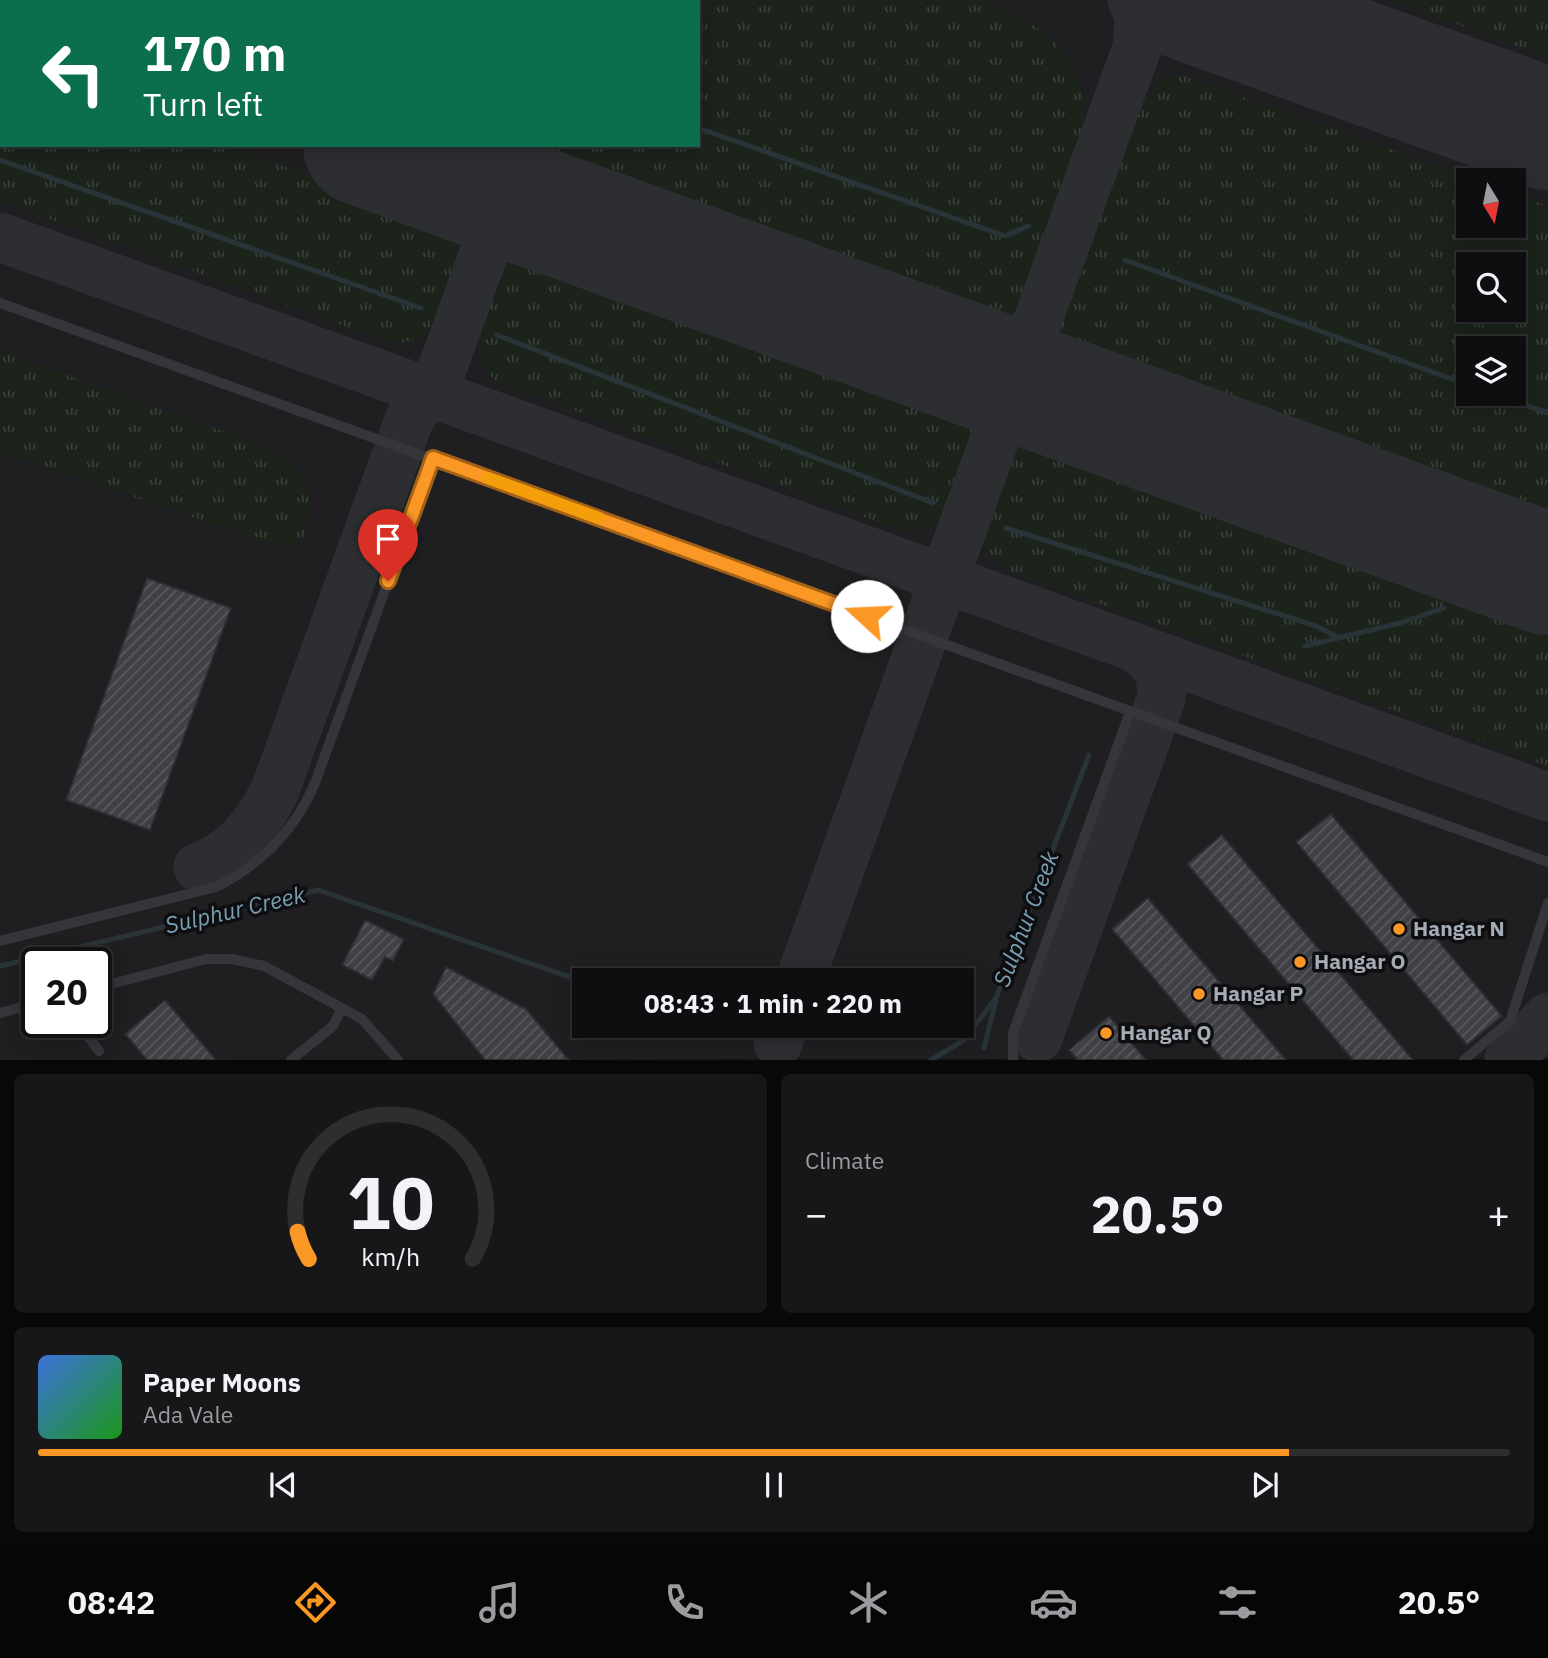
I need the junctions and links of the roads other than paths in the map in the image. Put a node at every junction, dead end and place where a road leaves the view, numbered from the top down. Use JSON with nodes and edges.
{"nodes":[{"id":1,"x":0,"y":303,"type":"edge"},
{"id":2,"x":433,"y":458,"type":"junction"},
{"id":3,"x":1130,"y":712,"type":"junction"},
{"id":4,"x":1548,"y":862,"type":"edge"},
{"id":5,"x":1548,"y":903,"type":"edge"},
{"id":6,"x":0,"y":942,"type":"edge"},
{"id":7,"x":112,"y":984,"type":"edge"},
{"id":8,"x":21,"y":1007,"type":"edge"},
{"id":9,"x":342,"y":1008,"type":"junction"},
{"id":10,"x":0,"y":1013,"type":"edge"},
{"id":11,"x":89,"y":1038,"type":"edge"},
{"id":12,"x":99,"y":1051,"type":"dead end"},
{"id":13,"x":291,"y":1059,"type":"edge"},
{"id":14,"x":398,"y":1059,"type":"edge"},
{"id":15,"x":1013,"y":1059,"type":"edge"},
{"id":16,"x":1464,"y":1059,"type":"edge"}],
"edges":[{"from":1,"to":2,"type":"lane"},
{"from":2,"to":3,"type":"lane"},
{"from":2,"to":6,"type":"lane"},
{"from":3,"to":4,"type":"lane"},
{"from":3,"to":15,"type":"lane"},
{"from":5,"to":16,"type":"lane"},
{"from":7,"to":9,"type":"lane"},
{"from":8,"to":10,"type":"lane"},
{"from":9,"to":13,"type":"lane"},
{"from":9,"to":14,"type":"lane"},
{"from":11,"to":12,"type":"lane"}]}
